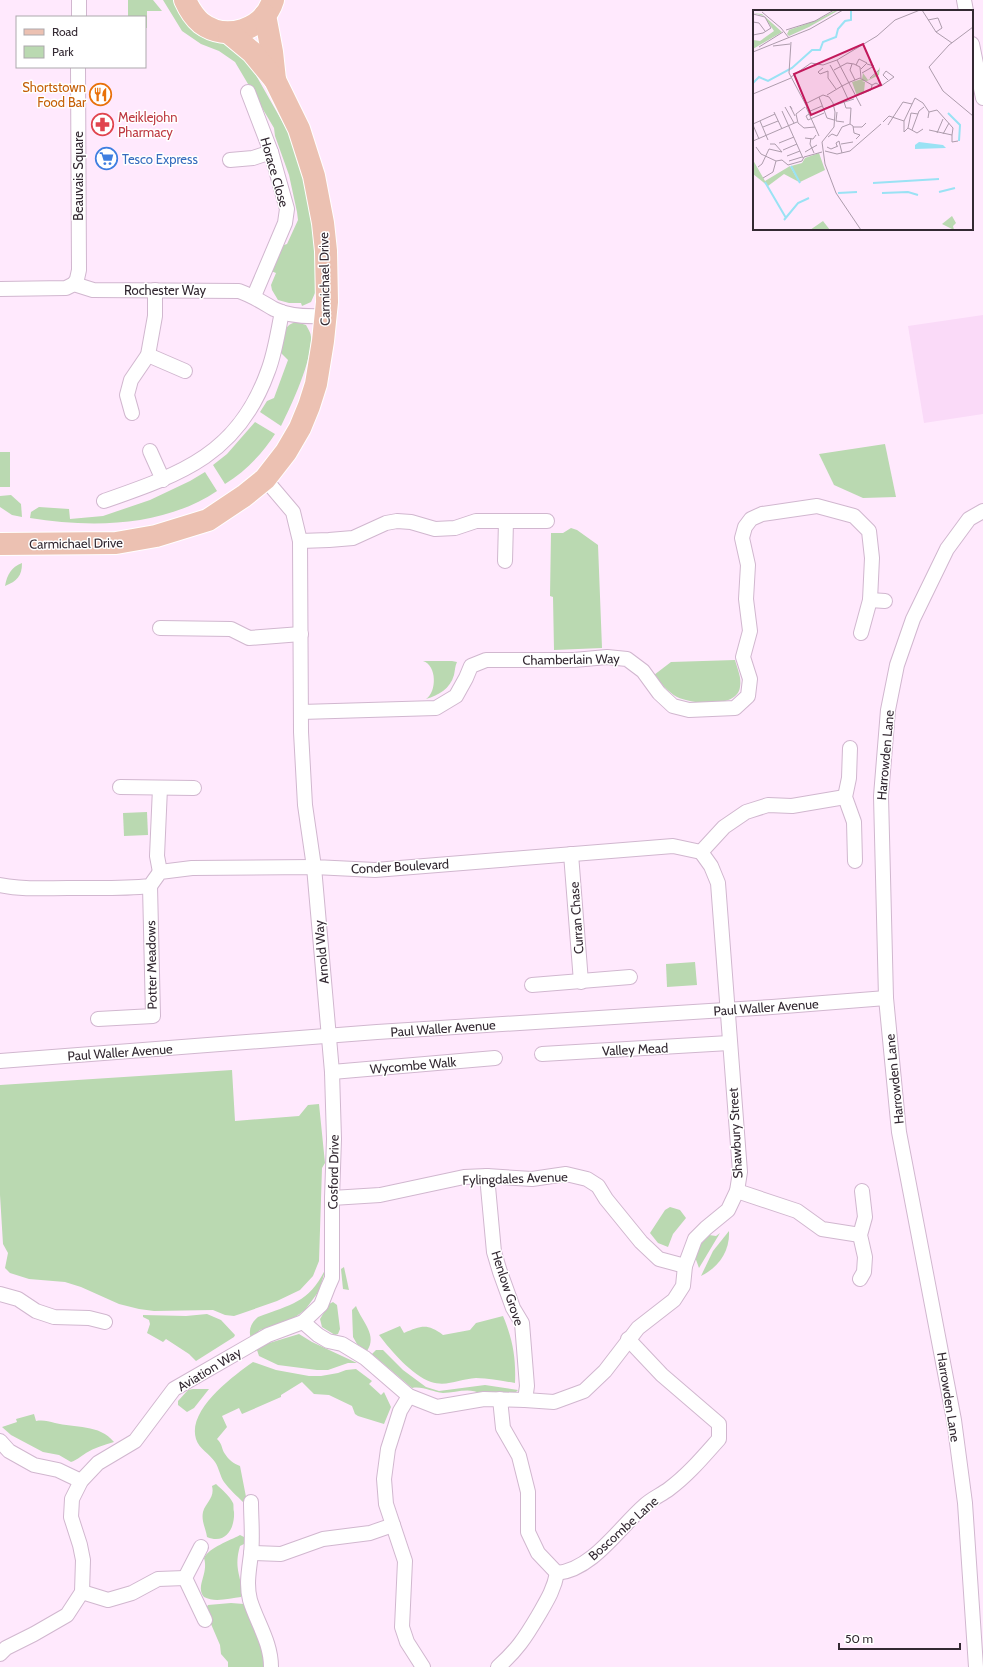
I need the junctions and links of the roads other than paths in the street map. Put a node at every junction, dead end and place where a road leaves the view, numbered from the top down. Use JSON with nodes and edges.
{"nodes":[{"id":1,"x":79,"y":0,"type":"edge"},
{"id":2,"x":186,"y":0,"type":"edge"},
{"id":3,"x":964,"y":0,"type":"edge"},
{"id":4,"x":269,"y":7,"type":"edge"},
{"id":5,"x":966,"y":10,"type":"edge"},
{"id":6,"x":79,"y":16,"type":"edge"},
{"id":7,"x":229,"y":33,"type":"junction"},
{"id":8,"x":973,"y":49,"type":"edge"},
{"id":9,"x":78,"y":68,"type":"edge"},
{"id":10,"x":275,"y":80,"type":"junction"},
{"id":11,"x":248,"y":92,"type":"dead end"},
{"id":12,"x":983,"y":98,"type":"edge"},
{"id":13,"x":271,"y":152,"type":"junction"},
{"id":14,"x":230,"y":160,"type":"dead end"},
{"id":15,"x":74,"y":284,"type":"junction"},
{"id":16,"x":155,"y":290,"type":"junction"},
{"id":17,"x":0,"y":293,"type":"edge"},
{"id":18,"x":254,"y":296,"type":"junction"},
{"id":19,"x":282,"y":312,"type":"junction"},
{"id":20,"x":326,"y":316,"type":"junction"},
{"id":21,"x":148,"y":355,"type":"junction"},
{"id":22,"x":185,"y":371,"type":"dead end"},
{"id":23,"x":132,"y":413,"type":"dead end"},
{"id":24,"x":150,"y":451,"type":"dead end"},
{"id":25,"x":264,"y":479,"type":"junction"},
{"id":26,"x":163,"y":480,"type":"junction"},
{"id":27,"x":104,"y":501,"type":"dead end"},
{"id":28,"x":983,"y":511,"type":"edge"},
{"id":29,"x":506,"y":521,"type":"junction"},
{"id":30,"x":547,"y":521,"type":"dead end"},
{"id":31,"x":300,"y":541,"type":"junction"},
{"id":32,"x":0,"y":544,"type":"edge"},
{"id":33,"x":505,"y":561,"type":"dead end"},
{"id":34,"x":870,"y":600,"type":"junction"},
{"id":35,"x":885,"y":601,"type":"dead end"},
{"id":36,"x":160,"y":628,"type":"dead end"},
{"id":37,"x":861,"y":633,"type":"dead end"},
{"id":38,"x":301,"y":634,"type":"junction"},
{"id":39,"x":301,"y":712,"type":"junction"},
{"id":40,"x":850,"y":748,"type":"dead end"},
{"id":41,"x":120,"y":787,"type":"dead end"},
{"id":42,"x":160,"y":788,"type":"junction"},
{"id":43,"x":194,"y":788,"type":"dead end"},
{"id":44,"x":845,"y":797,"type":"junction"},
{"id":45,"x":701,"y":852,"type":"junction"},
{"id":46,"x":571,"y":854,"type":"junction"},
{"id":47,"x":855,"y":861,"type":"dead end"},
{"id":48,"x":314,"y":867,"type":"junction"},
{"id":49,"x":160,"y":872,"type":"junction"},
{"id":50,"x":0,"y":885,"type":"edge"},
{"id":51,"x":150,"y":886,"type":"junction"},
{"id":52,"x":630,"y":977,"type":"dead end"},
{"id":53,"x":581,"y":982,"type":"junction"},
{"id":54,"x":532,"y":985,"type":"dead end"},
{"id":55,"x":886,"y":998,"type":"junction"},
{"id":56,"x":726,"y":1009,"type":"junction"},
{"id":57,"x":98,"y":1019,"type":"dead end"},
{"id":58,"x":329,"y":1036,"type":"junction"},
{"id":59,"x":729,"y":1043,"type":"junction"},
{"id":60,"x":542,"y":1054,"type":"dead end"},
{"id":61,"x":495,"y":1058,"type":"dead end"},
{"id":62,"x":0,"y":1061,"type":"edge"},
{"id":63,"x":332,"y":1072,"type":"junction"},
{"id":64,"x":486,"y":1176,"type":"junction"},
{"id":65,"x":737,"y":1191,"type":"junction"},
{"id":66,"x":862,"y":1191,"type":"dead end"},
{"id":67,"x":332,"y":1198,"type":"junction"},
{"id":68,"x":860,"y":1235,"type":"junction"},
{"id":69,"x":685,"y":1266,"type":"junction"},
{"id":70,"x":860,"y":1279,"type":"dead end"},
{"id":71,"x":0,"y":1294,"type":"edge"},
{"id":72,"x":321,"y":1305,"type":"joint"},
{"id":73,"x":106,"y":1322,"type":"dead end"},
{"id":74,"x":303,"y":1322,"type":"junction"},
{"id":75,"x":628,"y":1339,"type":"junction"},
{"id":76,"x":410,"y":1396,"type":"junction"},
{"id":77,"x":500,"y":1400,"type":"junction"},
{"id":78,"x":525,"y":1400,"type":"junction"},
{"id":79,"x":0,"y":1441,"type":"edge"},
{"id":80,"x":81,"y":1481,"type":"junction"},
{"id":81,"x":251,"y":1502,"type":"dead end"},
{"id":82,"x":393,"y":1525,"type":"junction"},
{"id":83,"x":201,"y":1547,"type":"dead end"},
{"id":84,"x":251,"y":1553,"type":"junction"},
{"id":85,"x":557,"y":1574,"type":"junction"},
{"id":86,"x":185,"y":1578,"type":"junction"},
{"id":87,"x":82,"y":1592,"type":"junction"},
{"id":88,"x":205,"y":1620,"type":"dead end"},
{"id":89,"x":0,"y":1654,"type":"edge"},
{"id":90,"x":271,"y":1667,"type":"edge"},
{"id":91,"x":424,"y":1667,"type":"edge"},
{"id":92,"x":498,"y":1667,"type":"edge"},
{"id":93,"x":976,"y":1667,"type":"edge"}],
"edges":[{"from":1,"to":6,"type":"street"},
{"from":2,"to":7,"type":"main road"},
{"from":3,"to":5,"type":"street"},
{"from":4,"to":7,"type":"main road"},
{"from":4,"to":10,"type":"main road","name":"Carmichael Drive"},
{"from":7,"to":10,"type":"main road","name":"Carmichael Drive"},
{"from":8,"to":12,"type":"street"},
{"from":9,"to":15,"type":"street","name":"Beauvais Square"},
{"from":10,"to":20,"type":"main road","name":"Carmichael Drive"},
{"from":11,"to":13,"type":"street","name":"Horace Close"},
{"from":13,"to":14,"type":"street"},
{"from":13,"to":18,"type":"street","name":"Horace Close"},
{"from":15,"to":16,"type":"street","name":"Rochester Way"},
{"from":15,"to":17,"type":"street","name":"Rochester Way"},
{"from":16,"to":18,"type":"street","name":"Rochester Way"},
{"from":16,"to":21,"type":"street"},
{"from":18,"to":19,"type":"street","name":"Rochester Way"},
{"from":19,"to":20,"type":"street","name":"Rochester Way"},
{"from":19,"to":26,"type":"street"},
{"from":20,"to":25,"type":"main road","name":"Carmichael Drive"},
{"from":21,"to":22,"type":"street"},
{"from":21,"to":23,"type":"street"},
{"from":24,"to":26,"type":"street"},
{"from":25,"to":31,"type":"street"},
{"from":25,"to":32,"type":"main road","name":"Carmichael Drive"},
{"from":26,"to":27,"type":"street"},
{"from":28,"to":55,"type":"street","name":"Harrowden Lane"},
{"from":29,"to":30,"type":"street"},
{"from":29,"to":31,"type":"street"},
{"from":29,"to":33,"type":"street"},
{"from":31,"to":38,"type":"street"},
{"from":34,"to":35,"type":"street"},
{"from":34,"to":37,"type":"street","name":"Chamberlain Way"},
{"from":34,"to":39,"type":"street","name":"Chamberlain Way"},
{"from":36,"to":38,"type":"street"},
{"from":38,"to":39,"type":"street"},
{"from":39,"to":48,"type":"street"},
{"from":40,"to":44,"type":"street"},
{"from":41,"to":42,"type":"street"},
{"from":42,"to":43,"type":"street"},
{"from":42,"to":49,"type":"street"},
{"from":44,"to":45,"type":"street"},
{"from":44,"to":47,"type":"street"},
{"from":45,"to":46,"type":"street","name":"Conder Boulevard"},
{"from":45,"to":56,"type":"street","name":"Shawbury Street"},
{"from":46,"to":48,"type":"street","name":"Conder Boulevard"},
{"from":46,"to":53,"type":"street","name":"Curran Chase"},
{"from":48,"to":49,"type":"street"},
{"from":48,"to":58,"type":"street","name":"Arnold Way"},
{"from":49,"to":51,"type":"street"},
{"from":50,"to":51,"type":"street"},
{"from":51,"to":57,"type":"street","name":"Potter Meadows"},
{"from":52,"to":53,"type":"street"},
{"from":53,"to":54,"type":"street"},
{"from":55,"to":56,"type":"street","name":"Paul Waller Avenue"},
{"from":55,"to":93,"type":"street","name":"Harrowden Lane"},
{"from":56,"to":58,"type":"street","name":"Paul Waller Avenue"},
{"from":56,"to":59,"type":"street","name":"Shawbury Street"},
{"from":58,"to":62,"type":"street","name":"Paul Waller Avenue"},
{"from":58,"to":63,"type":"street","name":"Cosford Drive"},
{"from":59,"to":60,"type":"street","name":"Valley Mead"},
{"from":59,"to":65,"type":"street","name":"Shawbury Street"},
{"from":61,"to":63,"type":"street","name":"Wycombe Walk"},
{"from":63,"to":67,"type":"street","name":"Cosford Drive"},
{"from":64,"to":67,"type":"street","name":"Fylingdales Avenue"},
{"from":64,"to":69,"type":"street","name":"Fylingdales Avenue"},
{"from":64,"to":78,"type":"street","name":"Henlow Grove"},
{"from":65,"to":68,"type":"street"},
{"from":65,"to":69,"type":"street","name":"Shawbury Street"},
{"from":66,"to":68,"type":"street"},
{"from":67,"to":72,"type":"street","name":"Cosford Drive"},
{"from":68,"to":70,"type":"street"},
{"from":69,"to":75,"type":"street","name":"Shawbury Street"},
{"from":71,"to":73,"type":"street"},
{"from":72,"to":74,"type":"street","name":"Aviation Way"},
{"from":74,"to":76,"type":"street","name":"Shawbury Street"},
{"from":74,"to":80,"type":"street","name":"Aviation Way"},
{"from":75,"to":78,"type":"street","name":"Shawbury Street"},
{"from":75,"to":85,"type":"street","name":"Boscombe Lane"},
{"from":76,"to":77,"type":"street","name":"Shawbury Street"},
{"from":76,"to":82,"type":"street"},
{"from":77,"to":78,"type":"street","name":"Shawbury Street"},
{"from":77,"to":85,"type":"street"},
{"from":79,"to":80,"type":"street"},
{"from":80,"to":87,"type":"street","name":"Aviation Way"},
{"from":81,"to":84,"type":"street"},
{"from":82,"to":84,"type":"street"},
{"from":82,"to":91,"type":"street"},
{"from":83,"to":86,"type":"street"},
{"from":84,"to":90,"type":"street"},
{"from":85,"to":92,"type":"street"},
{"from":86,"to":87,"type":"street"},
{"from":86,"to":88,"type":"street"},
{"from":87,"to":89,"type":"street"}]}
